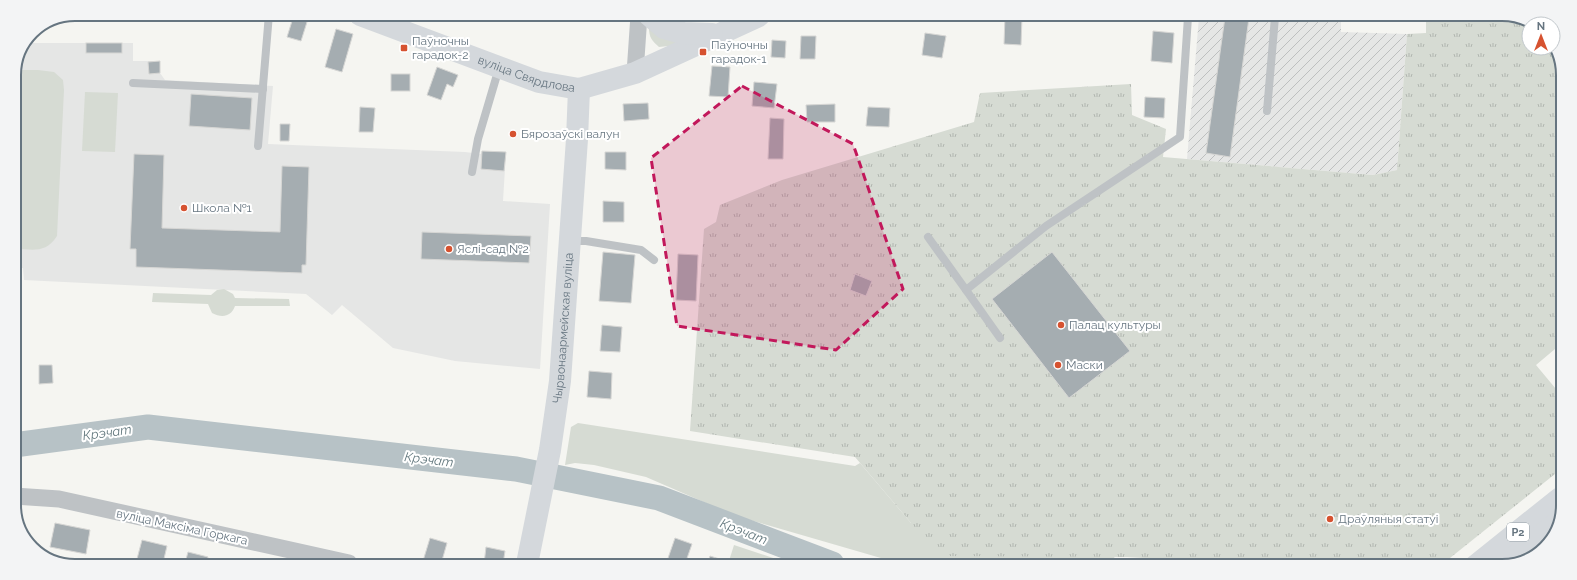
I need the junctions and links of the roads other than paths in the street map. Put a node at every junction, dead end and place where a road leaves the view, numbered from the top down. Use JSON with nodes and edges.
{"nodes":[{"id":1,"x":268,"y":21,"type":"edge"},
{"id":2,"x":376,"y":21,"type":"edge"},
{"id":3,"x":639,"y":21,"type":"edge"},
{"id":4,"x":656,"y":21,"type":"edge"},
{"id":5,"x":748,"y":21,"type":"edge"},
{"id":6,"x":1188,"y":21,"type":"edge"},
{"id":7,"x":1275,"y":21,"type":"edge"},
{"id":8,"x":719,"y":34,"type":"junction"},
{"id":9,"x":499,"y":67,"type":"junction"},
{"id":10,"x":635,"y":73,"type":"junction"},
{"id":11,"x":133,"y":84,"type":"dead end"},
{"id":12,"x":263,"y":89,"type":"junction"},
{"id":13,"x":578,"y":89,"type":"junction"},
{"id":14,"x":1267,"y":111,"type":"dead end"},
{"id":15,"x":258,"y":146,"type":"dead end"},
{"id":16,"x":472,"y":172,"type":"dead end"},
{"id":17,"x":928,"y":237,"type":"dead end"},
{"id":18,"x":570,"y":241,"type":"junction"},
{"id":19,"x":654,"y":260,"type":"dead end"},
{"id":20,"x":966,"y":290,"type":"junction"},
{"id":21,"x":1000,"y":338,"type":"dead end"},
{"id":22,"x":21,"y":496,"type":"edge"},
{"id":23,"x":1556,"y":501,"type":"edge"},
{"id":24,"x":1551,"y":528,"type":"edge"},
{"id":25,"x":1513,"y":558,"type":"edge"},
{"id":26,"x":332,"y":559,"type":"edge"},
{"id":27,"x":528,"y":559,"type":"edge"},
{"id":28,"x":1484,"y":559,"type":"edge"}],
"edges":[{"from":1,"to":12,"type":"lane"},
{"from":2,"to":9,"type":"main road","name":"вуліца Свярдлова"},
{"from":3,"to":10,"type":"street"},
{"from":4,"to":8,"type":"main road"},
{"from":5,"to":8,"type":"main road","name":"вуліца Свярдлова"},
{"from":6,"to":20,"type":"lane"},
{"from":7,"to":14,"type":"lane"},
{"from":8,"to":10,"type":"main road","name":"вуліца Свярдлова"},
{"from":9,"to":13,"type":"main road","name":"вуліца Свярдлова"},
{"from":9,"to":16,"type":"lane"},
{"from":10,"to":13,"type":"main road","name":"вуліца Свярдлова"},
{"from":11,"to":12,"type":"lane"},
{"from":12,"to":15,"type":"lane"},
{"from":13,"to":18,"type":"main road","name":"Чырвонаармейская вуліца"},
{"from":17,"to":20,"type":"lane"},
{"from":18,"to":19,"type":"lane"},
{"from":18,"to":27,"type":"main road","name":"Чырвонаармейская вуліца"},
{"from":20,"to":21,"type":"lane"},
{"from":22,"to":26,"type":"street","name":"вуліца Максіма Горкага"},
{"from":23,"to":28,"type":"main road","number":"Р2"},
{"from":24,"to":25,"type":"main road","number":"Р2"}]}
